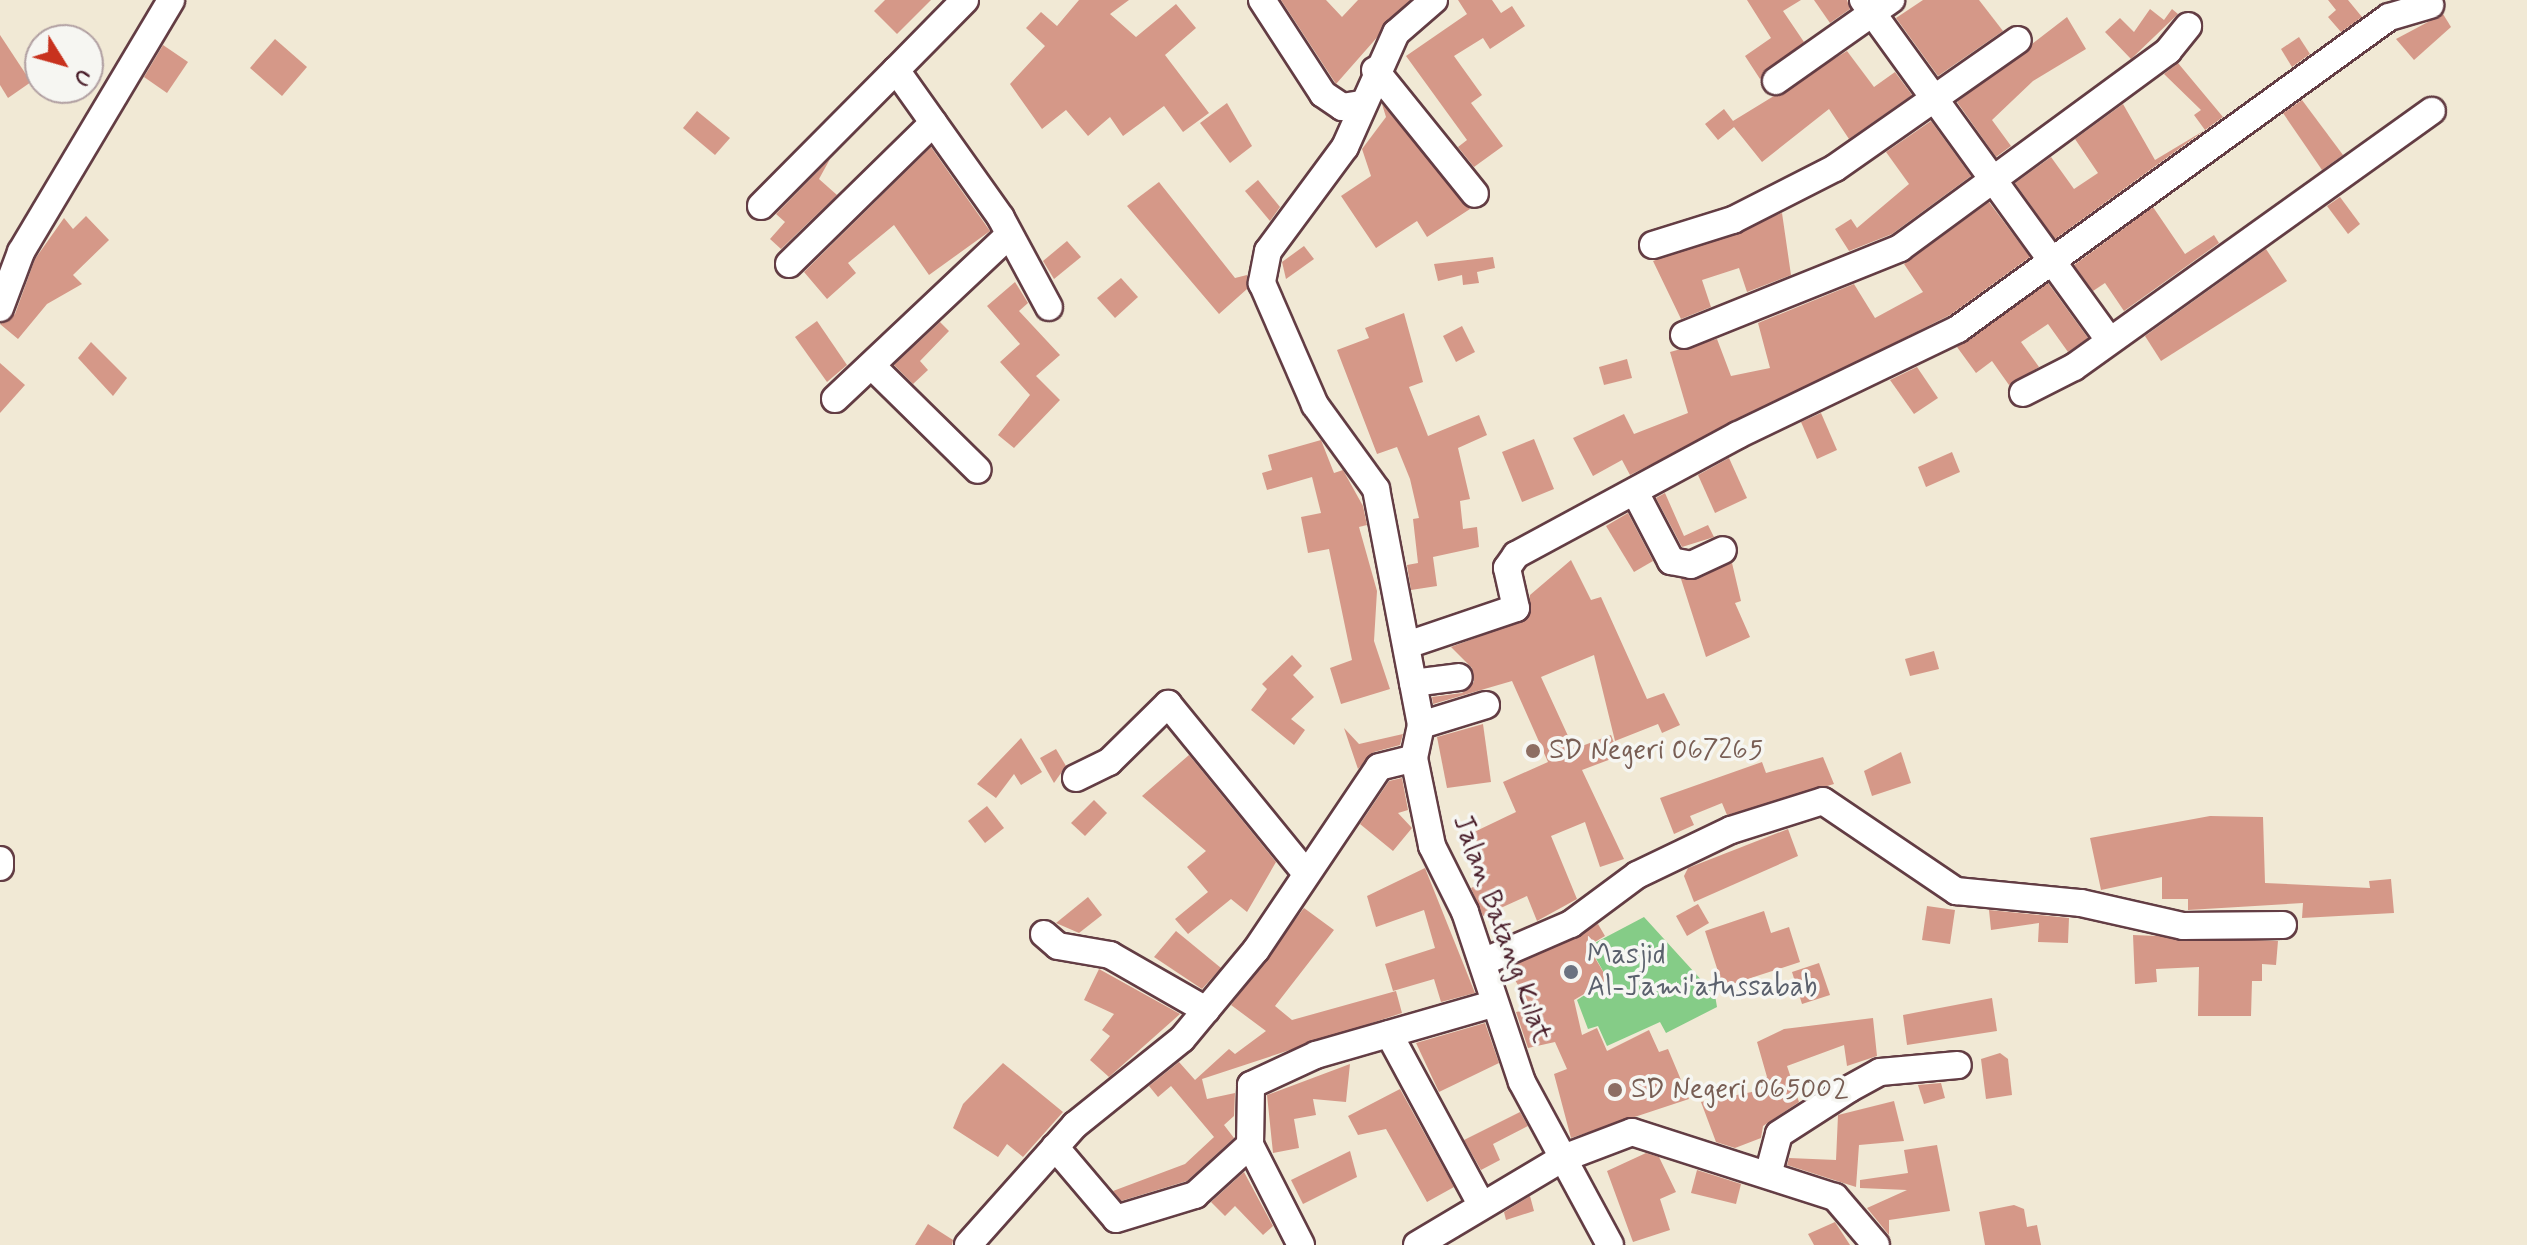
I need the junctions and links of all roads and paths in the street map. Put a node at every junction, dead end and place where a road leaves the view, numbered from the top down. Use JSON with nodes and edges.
{"nodes":[{"id":1,"x":171,"y":0,"type":"edge"},
{"id":2,"x":965,"y":0,"type":"edge"},
{"id":3,"x":1262,"y":0,"type":"edge"},
{"id":4,"x":1434,"y":0,"type":"edge"},
{"id":5,"x":1875,"y":4,"type":"edge"},
{"id":6,"x":2430,"y":5,"type":"dead end"},
{"id":7,"x":2188,"y":26,"type":"dead end"},
{"id":8,"x":2018,"y":40,"type":"dead end"},
{"id":9,"x":896,"y":70,"type":"junction"},
{"id":10,"x":1375,"y":70,"type":"junction"},
{"id":11,"x":1776,"y":81,"type":"dead end"},
{"id":12,"x":1934,"y":98,"type":"junction"},
{"id":13,"x":1361,"y":104,"type":"junction"},
{"id":14,"x":2432,"y":111,"type":"dead end"},
{"id":15,"x":933,"y":123,"type":"junction"},
{"id":16,"x":1992,"y":179,"type":"junction"},
{"id":17,"x":1475,"y":194,"type":"dead end"},
{"id":18,"x":761,"y":206,"type":"dead end"},
{"id":19,"x":1008,"y":236,"type":"junction"},
{"id":20,"x":1653,"y":245,"type":"dead end"},
{"id":21,"x":789,"y":264,"type":"dead end"},
{"id":22,"x":2054,"y":264,"type":"junction"},
{"id":23,"x":1049,"y":307,"type":"dead end"},
{"id":24,"x":0,"y":308,"type":"edge"},
{"id":25,"x":1684,"y":335,"type":"dead end"},
{"id":26,"x":2109,"y":340,"type":"junction"},
{"id":27,"x":872,"y":366,"type":"junction"},
{"id":28,"x":2023,"y":393,"type":"dead end"},
{"id":29,"x":835,"y":399,"type":"dead end"},
{"id":30,"x":978,"y":470,"type":"dead end"},
{"id":31,"x":1635,"y":492,"type":"junction"},
{"id":32,"x":1723,"y":550,"type":"dead end"},
{"id":33,"x":1407,"y":645,"type":"junction"},
{"id":34,"x":1459,"y":677,"type":"dead end"},
{"id":35,"x":1413,"y":683,"type":"junction"},
{"id":36,"x":1486,"y":705,"type":"dead end"},
{"id":37,"x":1421,"y":725,"type":"junction"},
{"id":38,"x":1414,"y":758,"type":"junction"},
{"id":39,"x":1076,"y":778,"type":"dead end"},
{"id":40,"x":0,"y":860,"type":"edge"},
{"id":41,"x":0,"y":867,"type":"edge"},
{"id":42,"x":1306,"y":873,"type":"junction"},
{"id":43,"x":2283,"y":925,"type":"dead end"},
{"id":44,"x":1044,"y":934,"type":"dead end"},
{"id":45,"x":1483,"y":962,"type":"junction"},
{"id":46,"x":1493,"y":1004,"type":"junction"},
{"id":47,"x":1206,"y":1010,"type":"junction"},
{"id":48,"x":1389,"y":1034,"type":"junction"},
{"id":49,"x":1958,"y":1065,"type":"dead end"},
{"id":50,"x":1250,"y":1145,"type":"junction"},
{"id":51,"x":1055,"y":1147,"type":"junction"},
{"id":52,"x":1561,"y":1159,"type":"junction"},
{"id":53,"x":1768,"y":1175,"type":"junction"},
{"id":54,"x":1480,"y":1202,"type":"junction"},
{"id":55,"x":968,"y":1245,"type":"edge"},
{"id":56,"x":1301,"y":1245,"type":"edge"},
{"id":57,"x":1417,"y":1245,"type":"edge"},
{"id":58,"x":1610,"y":1245,"type":"edge"},
{"id":59,"x":1876,"y":1245,"type":"edge"}],
"edges":[{"from":1,"to":24,"type":"street"},
{"from":2,"to":9,"type":"street"},
{"from":3,"to":13,"type":"street"},
{"from":4,"to":10,"type":"street","name":"Jalan Batang Kilat"},
{"from":5,"to":11,"type":"street"},
{"from":5,"to":12,"type":"street"},
{"from":6,"to":22,"type":"street"},
{"from":7,"to":16,"type":"street"},
{"from":8,"to":12,"type":"street"},
{"from":9,"to":15,"type":"street"},
{"from":9,"to":18,"type":"street"},
{"from":10,"to":13,"type":"street","name":"Jalan Batang Kilat"},
{"from":10,"to":17,"type":"street"},
{"from":12,"to":16,"type":"street"},
{"from":12,"to":20,"type":"street"},
{"from":13,"to":33,"type":"street","name":"Jalan Batang Kilat"},
{"from":14,"to":26,"type":"street"},
{"from":15,"to":19,"type":"street"},
{"from":15,"to":21,"type":"street"},
{"from":16,"to":22,"type":"street"},
{"from":16,"to":25,"type":"street"},
{"from":19,"to":23,"type":"street"},
{"from":19,"to":27,"type":"street"},
{"from":22,"to":26,"type":"street"},
{"from":22,"to":31,"type":"street"},
{"from":26,"to":28,"type":"street"},
{"from":27,"to":29,"type":"street"},
{"from":27,"to":30,"type":"street"},
{"from":31,"to":32,"type":"street"},
{"from":31,"to":33,"type":"street"},
{"from":33,"to":35,"type":"street","name":"Jalan Batang Kilat"},
{"from":34,"to":35,"type":"street"},
{"from":35,"to":37,"type":"street","name":"Jalan Batang Kilat"},
{"from":36,"to":37,"type":"street"},
{"from":37,"to":38,"type":"street","name":"Jalan Batang Kilat"},
{"from":38,"to":42,"type":"street"},
{"from":38,"to":45,"type":"street","name":"Jalan Batang Kilat"},
{"from":39,"to":42,"type":"street"},
{"from":40,"to":41,"type":"street"},
{"from":42,"to":47,"type":"street"},
{"from":43,"to":45,"type":"street"},
{"from":44,"to":47,"type":"street"},
{"from":45,"to":46,"type":"street","name":"Jalan Batang Kilat"},
{"from":46,"to":48,"type":"street"},
{"from":46,"to":52,"type":"street","name":"Jalan Batang Kilat"},
{"from":47,"to":51,"type":"street"},
{"from":48,"to":50,"type":"street"},
{"from":48,"to":54,"type":"street"},
{"from":49,"to":53,"type":"street"},
{"from":50,"to":51,"type":"street"},
{"from":50,"to":56,"type":"street"},
{"from":51,"to":55,"type":"street"},
{"from":52,"to":53,"type":"street"},
{"from":52,"to":54,"type":"street"},
{"from":52,"to":58,"type":"street","name":"Jalan Batang Kilat"},
{"from":53,"to":59,"type":"street"},
{"from":54,"to":57,"type":"street"}]}
